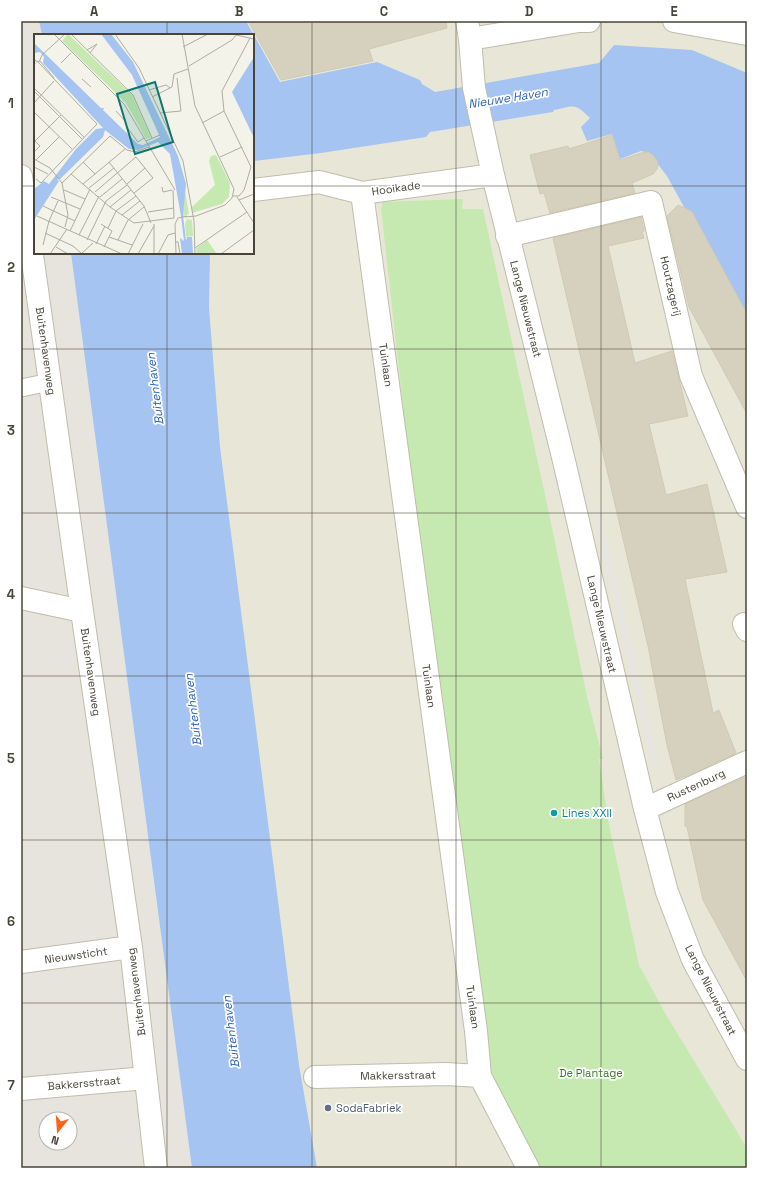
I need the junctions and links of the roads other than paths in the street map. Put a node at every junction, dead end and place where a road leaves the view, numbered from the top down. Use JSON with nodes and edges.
{"nodes":[{"id":1,"x":588,"y":21,"type":"edge"},
{"id":2,"x":674,"y":21,"type":"edge"},
{"id":3,"x":746,"y":29,"type":"edge"},
{"id":4,"x":469,"y":30,"type":"edge"},
{"id":5,"x":492,"y":175,"type":"junction"},
{"id":6,"x":21,"y":176,"type":"edge"},
{"id":7,"x":254,"y":190,"type":"edge"},
{"id":8,"x":362,"y":193,"type":"junction"},
{"id":9,"x":507,"y":236,"type":"junction"},
{"id":10,"x":50,"y":382,"type":"junction"},
{"id":11,"x":21,"y":388,"type":"edge"},
{"id":12,"x":747,"y":507,"type":"edge"},
{"id":13,"x":21,"y":598,"type":"edge"},
{"id":14,"x":82,"y":611,"type":"junction"},
{"id":15,"x":747,"y":762,"type":"edge"},
{"id":16,"x":645,"y":809,"type":"junction"},
{"id":17,"x":131,"y":947,"type":"junction"},
{"id":18,"x":21,"y":962,"type":"edge"},
{"id":19,"x":747,"y":1059,"type":"edge"},
{"id":20,"x":480,"y":1076,"type":"junction"},
{"id":21,"x":315,"y":1077,"type":"dead end"},
{"id":22,"x":146,"y":1078,"type":"junction"},
{"id":23,"x":21,"y":1089,"type":"edge"},
{"id":24,"x":156,"y":1168,"type":"edge"},
{"id":25,"x":528,"y":1168,"type":"edge"}],
"edges":[{"from":1,"to":4,"type":"street"},
{"from":2,"to":3,"type":"street"},
{"from":4,"to":5,"type":"street","name":"Lange Nieuwstraat"},
{"from":5,"to":8,"type":"street","name":"Hooikade"},
{"from":5,"to":9,"type":"street","name":"Lange Nieuwstraat"},
{"from":6,"to":10,"type":"street","name":"Buitenhavenweg"},
{"from":7,"to":8,"type":"street","name":"Hooikade"},
{"from":8,"to":20,"type":"street","name":"Tuinlaan"},
{"from":9,"to":12,"type":"street","name":"Houtzagerij"},
{"from":9,"to":16,"type":"street","name":"Lange Nieuwstraat"},
{"from":10,"to":11,"type":"lane"},
{"from":10,"to":14,"type":"street","name":"Buitenhavenweg"},
{"from":13,"to":14,"type":"street"},
{"from":14,"to":17,"type":"street","name":"Buitenhavenweg"},
{"from":15,"to":16,"type":"street","name":"Rustenburg"},
{"from":16,"to":19,"type":"street","name":"Lange Nieuwstraat"},
{"from":17,"to":18,"type":"street","name":"Nieuwsticht"},
{"from":17,"to":22,"type":"street","name":"Buitenhavenweg"},
{"from":20,"to":21,"type":"street","name":"Makkersstraat"},
{"from":20,"to":25,"type":"street","name":"Tuinlaan"},
{"from":22,"to":23,"type":"street","name":"Bakkersstraat"},
{"from":22,"to":24,"type":"street","name":"Buitenhavenweg"}]}
